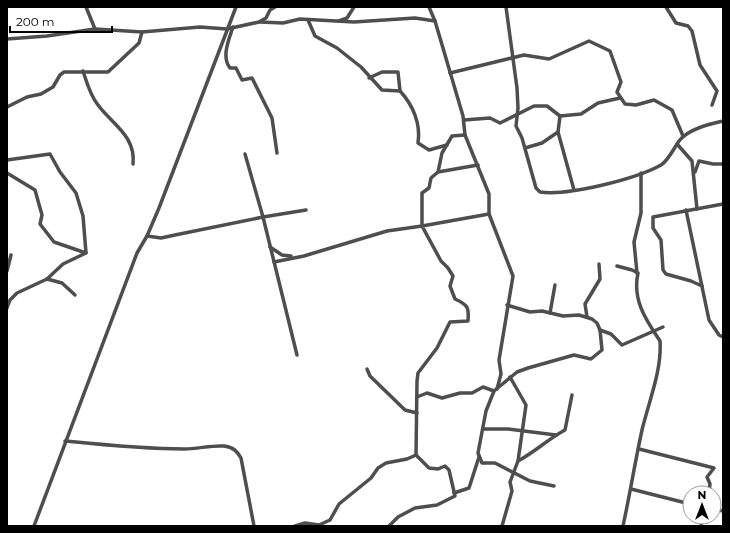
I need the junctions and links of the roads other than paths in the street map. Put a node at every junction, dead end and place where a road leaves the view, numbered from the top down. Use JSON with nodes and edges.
{"nodes":[{"id":1,"x":86,"y":7,"type":"edge"},
{"id":2,"x":236,"y":7,"type":"edge"},
{"id":3,"x":275,"y":7,"type":"edge"},
{"id":4,"x":354,"y":7,"type":"edge"},
{"id":5,"x":429,"y":7,"type":"edge"},
{"id":6,"x":506,"y":7,"type":"edge"},
{"id":7,"x":666,"y":7,"type":"edge"},
{"id":8,"x":308,"y":20,"type":"junction"},
{"id":9,"x":435,"y":21,"type":"junction"},
{"id":10,"x":259,"y":22,"type":"junction"},
{"id":11,"x":338,"y":22,"type":"junction"},
{"id":12,"x":233,"y":27,"type":"junction"},
{"id":13,"x":95,"y":29,"type":"junction"},
{"id":14,"x":227,"y":29,"type":"junction"},
{"id":15,"x":142,"y":32,"type":"junction"},
{"id":16,"x":7,"y":38,"type":"edge"},
{"id":17,"x":513,"y":59,"type":"junction"},
{"id":18,"x":83,"y":71,"type":"junction"},
{"id":19,"x":450,"y":73,"type":"junction"},
{"id":20,"x":369,"y":78,"type":"junction"},
{"id":21,"x":400,"y":91,"type":"junction"},
{"id":22,"x":620,"y":98,"type":"junction"},
{"id":23,"x":712,"y":105,"type":"dead end"},
{"id":24,"x":7,"y":107,"type":"edge"},
{"id":25,"x":517,"y":114,"type":"junction"},
{"id":26,"x":560,"y":116,"type":"junction"},
{"id":27,"x":464,"y":120,"type":"junction"},
{"id":28,"x":723,"y":121,"type":"edge"},
{"id":29,"x":558,"y":132,"type":"junction"},
{"id":30,"x":465,"y":135,"type":"junction"},
{"id":31,"x":683,"y":136,"type":"junction"},
{"id":32,"x":676,"y":144,"type":"junction"},
{"id":33,"x":447,"y":145,"type":"junction"},
{"id":34,"x":525,"y":148,"type":"junction"},
{"id":35,"x":277,"y":153,"type":"dead end"},
{"id":36,"x":245,"y":154,"type":"dead end"},
{"id":37,"x":7,"y":160,"type":"edge"},
{"id":38,"x":133,"y":164,"type":"dead end"},
{"id":39,"x":723,"y":164,"type":"edge"},
{"id":40,"x":478,"y":165,"type":"junction"},
{"id":41,"x":438,"y":172,"type":"junction"},
{"id":42,"x":641,"y":173,"type":"junction"},
{"id":43,"x":7,"y":174,"type":"edge"},
{"id":44,"x":693,"y":175,"type":"junction"},
{"id":45,"x":574,"y":190,"type":"junction"},
{"id":46,"x":723,"y":204,"type":"edge"},
{"id":47,"x":697,"y":209,"type":"junction"},
{"id":48,"x":306,"y":210,"type":"dead end"},
{"id":49,"x":686,"y":210,"type":"junction"},
{"id":50,"x":490,"y":214,"type":"junction"},
{"id":51,"x":263,"y":217,"type":"junction"},
{"id":52,"x":422,"y":226,"type":"junction"},
{"id":53,"x":147,"y":236,"type":"junction"},
{"id":54,"x":269,"y":246,"type":"junction"},
{"id":55,"x":86,"y":253,"type":"junction"},
{"id":56,"x":11,"y":255,"type":"dead end"},
{"id":57,"x":304,"y":256,"type":"junction"},
{"id":58,"x":274,"y":262,"type":"junction"},
{"id":59,"x":599,"y":264,"type":"dead end"},
{"id":60,"x":617,"y":266,"type":"dead end"},
{"id":61,"x":7,"y":271,"type":"edge"},
{"id":62,"x":638,"y":273,"type":"junction"},
{"id":63,"x":47,"y":279,"type":"junction"},
{"id":64,"x":555,"y":285,"type":"dead end"},
{"id":65,"x":702,"y":286,"type":"junction"},
{"id":66,"x":75,"y":295,"type":"dead end"},
{"id":67,"x":507,"y":305,"type":"junction"},
{"id":68,"x":7,"y":308,"type":"edge"},
{"id":69,"x":550,"y":313,"type":"junction"},
{"id":70,"x":587,"y":317,"type":"junction"},
{"id":71,"x":663,"y":327,"type":"dead end"},
{"id":72,"x":600,"y":330,"type":"junction"},
{"id":73,"x":653,"y":332,"type":"junction"},
{"id":74,"x":723,"y":337,"type":"edge"},
{"id":75,"x":297,"y":355,"type":"dead end"},
{"id":76,"x":367,"y":370,"type":"dead end"},
{"id":77,"x":510,"y":377,"type":"junction"},
{"id":78,"x":496,"y":390,"type":"junction"},
{"id":79,"x":572,"y":395,"type":"dead end"},
{"id":80,"x":417,"y":397,"type":"junction"},
{"id":81,"x":417,"y":413,"type":"junction"},
{"id":82,"x":484,"y":429,"type":"junction"},
{"id":83,"x":523,"y":431,"type":"junction"},
{"id":84,"x":557,"y":435,"type":"junction"},
{"id":85,"x":65,"y":441,"type":"junction"},
{"id":86,"x":639,"y":449,"type":"junction"},
{"id":87,"x":416,"y":455,"type":"junction"},
{"id":88,"x":479,"y":456,"type":"junction"},
{"id":89,"x":518,"y":461,"type":"junction"},
{"id":90,"x":514,"y":473,"type":"junction"},
{"id":91,"x":710,"y":485,"type":"edge"},
{"id":92,"x":554,"y":486,"type":"dead end"},
{"id":93,"x":631,"y":490,"type":"junction"},
{"id":94,"x":454,"y":493,"type":"junction"},
{"id":95,"x":682,"y":502,"type":"edge"},
{"id":96,"x":330,"y":520,"type":"junction"},
{"id":97,"x":34,"y":526,"type":"edge"},
{"id":98,"x":254,"y":526,"type":"edge"},
{"id":99,"x":295,"y":526,"type":"edge"},
{"id":100,"x":329,"y":526,"type":"edge"},
{"id":101,"x":389,"y":526,"type":"edge"},
{"id":102,"x":502,"y":526,"type":"edge"},
{"id":103,"x":623,"y":526,"type":"edge"}],
"edges":[{"from":1,"to":13,"type":"street"},
{"from":2,"to":14,"type":"street"},
{"from":3,"to":10,"type":"street"},
{"from":4,"to":11,"type":"street"},
{"from":5,"to":9,"type":"street"},
{"from":6,"to":17,"type":"street"},
{"from":7,"to":23,"type":"street"},
{"from":8,"to":10,"type":"street"},
{"from":8,"to":11,"type":"street"},
{"from":8,"to":20,"type":"street"},
{"from":9,"to":11,"type":"street"},
{"from":9,"to":19,"type":"street"},
{"from":10,"to":12,"type":"street"},
{"from":12,"to":14,"type":"street"},
{"from":12,"to":35,"type":"street"},
{"from":13,"to":15,"type":"street"},
{"from":13,"to":16,"type":"street"},
{"from":14,"to":15,"type":"street"},
{"from":14,"to":53,"type":"street"},
{"from":15,"to":18,"type":"street"},
{"from":17,"to":19,"type":"street"},
{"from":17,"to":22,"type":"street"},
{"from":17,"to":25,"type":"street"},
{"from":18,"to":24,"type":"street"},
{"from":18,"to":38,"type":"street"},
{"from":19,"to":27,"type":"street"},
{"from":20,"to":21,"type":"street"},
{"from":20,"to":21,"type":"street"},
{"from":21,"to":33,"type":"street"},
{"from":22,"to":26,"type":"street"},
{"from":22,"to":31,"type":"street"},
{"from":25,"to":26,"type":"street"},
{"from":25,"to":27,"type":"street"},
{"from":25,"to":34,"type":"street"},
{"from":26,"to":29,"type":"street"},
{"from":27,"to":30,"type":"street"},
{"from":28,"to":31,"type":"street"},
{"from":29,"to":34,"type":"street"},
{"from":29,"to":45,"type":"street"},
{"from":30,"to":33,"type":"street"},
{"from":30,"to":40,"type":"street"},
{"from":31,"to":32,"type":"street"},
{"from":32,"to":42,"type":"street"},
{"from":32,"to":44,"type":"street"},
{"from":33,"to":41,"type":"street"},
{"from":34,"to":45,"type":"street"},
{"from":36,"to":51,"type":"street"},
{"from":37,"to":55,"type":"street"},
{"from":39,"to":44,"type":"street"},
{"from":40,"to":41,"type":"street"},
{"from":40,"to":50,"type":"street"},
{"from":41,"to":52,"type":"street"},
{"from":42,"to":45,"type":"street"},
{"from":42,"to":62,"type":"street"},
{"from":43,"to":55,"type":"street"},
{"from":44,"to":47,"type":"street"},
{"from":46,"to":47,"type":"street"},
{"from":47,"to":49,"type":"street"},
{"from":48,"to":51,"type":"street"},
{"from":49,"to":65,"type":"street"},
{"from":49,"to":65,"type":"street"},
{"from":50,"to":52,"type":"street"},
{"from":50,"to":67,"type":"street"},
{"from":51,"to":53,"type":"street"},
{"from":51,"to":54,"type":"street"},
{"from":52,"to":57,"type":"street"},
{"from":52,"to":80,"type":"street"},
{"from":53,"to":85,"type":"street"},
{"from":54,"to":57,"type":"street"},
{"from":54,"to":58,"type":"street"},
{"from":55,"to":63,"type":"street"},
{"from":56,"to":61,"type":"street"},
{"from":57,"to":58,"type":"street"},
{"from":58,"to":75,"type":"street"},
{"from":59,"to":70,"type":"street"},
{"from":60,"to":62,"type":"street"},
{"from":62,"to":73,"type":"street"},
{"from":63,"to":66,"type":"street"},
{"from":63,"to":68,"type":"street"},
{"from":64,"to":69,"type":"street"},
{"from":65,"to":74,"type":"street"},
{"from":67,"to":69,"type":"street"},
{"from":67,"to":78,"type":"street"},
{"from":69,"to":70,"type":"street"},
{"from":70,"to":72,"type":"street"},
{"from":71,"to":73,"type":"street"},
{"from":72,"to":73,"type":"street"},
{"from":72,"to":77,"type":"street"},
{"from":73,"to":86,"type":"street"},
{"from":76,"to":81,"type":"street"},
{"from":77,"to":78,"type":"street"},
{"from":77,"to":83,"type":"street"},
{"from":78,"to":80,"type":"street"},
{"from":78,"to":82,"type":"street"},
{"from":79,"to":84,"type":"street"},
{"from":80,"to":81,"type":"street"},
{"from":81,"to":87,"type":"street"},
{"from":82,"to":83,"type":"street"},
{"from":82,"to":88,"type":"street"},
{"from":83,"to":84,"type":"street"},
{"from":83,"to":89,"type":"street"},
{"from":84,"to":89,"type":"street"},
{"from":85,"to":97,"type":"street"},
{"from":85,"to":98,"type":"street"},
{"from":86,"to":91,"type":"street"},
{"from":86,"to":93,"type":"street"},
{"from":87,"to":94,"type":"street"},
{"from":87,"to":96,"type":"street"},
{"from":88,"to":90,"type":"street"},
{"from":88,"to":94,"type":"street"},
{"from":89,"to":90,"type":"street"},
{"from":90,"to":92,"type":"street"},
{"from":90,"to":102,"type":"street"},
{"from":93,"to":95,"type":"street"},
{"from":93,"to":103,"type":"street"},
{"from":94,"to":101,"type":"street"},
{"from":96,"to":99,"type":"street"},
{"from":96,"to":100,"type":"street"}]}
